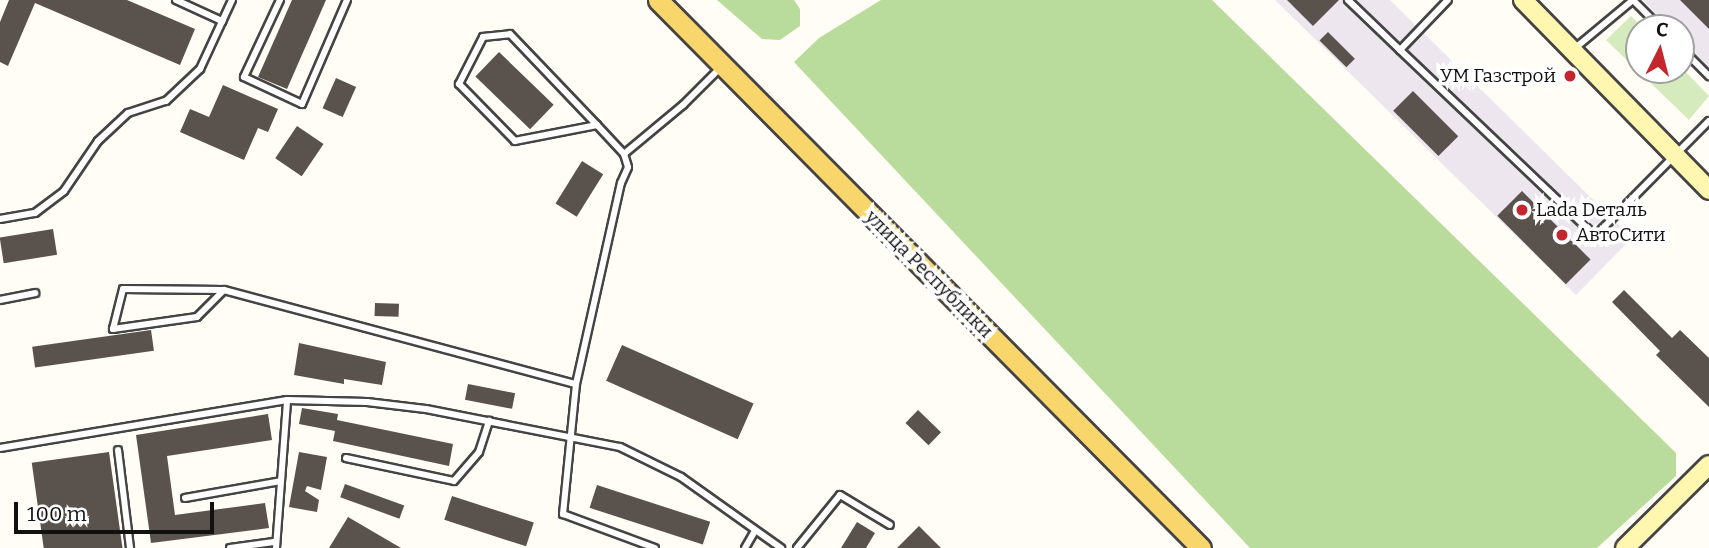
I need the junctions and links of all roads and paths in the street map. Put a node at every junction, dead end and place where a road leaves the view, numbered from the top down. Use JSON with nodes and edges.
{"nodes":[{"id":1,"x":176,"y":0,"type":"edge"},
{"id":2,"x":232,"y":0,"type":"edge"},
{"id":3,"x":279,"y":0,"type":"edge"},
{"id":4,"x":347,"y":0,"type":"edge"},
{"id":5,"x":658,"y":0,"type":"edge"},
{"id":6,"x":1348,"y":0,"type":"edge"},
{"id":7,"x":1448,"y":0,"type":"edge"},
{"id":8,"x":1523,"y":0,"type":"edge"},
{"id":9,"x":1633,"y":0,"type":"edge"},
{"id":10,"x":1647,"y":14,"type":"edge"},
{"id":11,"x":222,"y":21,"type":"junction"},
{"id":12,"x":1400,"y":50,"type":"junction"},
{"id":13,"x":1572,"y":50,"type":"junction"},
{"id":14,"x":1695,"y":62,"type":"edge"},
{"id":15,"x":723,"y":66,"type":"junction"},
{"id":16,"x":1709,"y":76,"type":"edge"},
{"id":17,"x":1709,"y":121,"type":"edge"},
{"id":18,"x":597,"y":125,"type":"junction"},
{"id":19,"x":624,"y":154,"type":"junction"},
{"id":20,"x":1675,"y":155,"type":"junction"},
{"id":21,"x":1709,"y":190,"type":"edge"},
{"id":22,"x":0,"y":219,"type":"edge"},
{"id":23,"x":224,"y":290,"type":"junction"},
{"id":24,"x":35,"y":293,"type":"dead end"},
{"id":25,"x":0,"y":300,"type":"edge"},
{"id":26,"x":576,"y":384,"type":"junction"},
{"id":27,"x":287,"y":400,"type":"junction"},
{"id":28,"x":489,"y":421,"type":"junction"},
{"id":29,"x":572,"y":435,"type":"junction"},
{"id":30,"x":0,"y":448,"type":"edge"},
{"id":31,"x":118,"y":450,"type":"dead end"},
{"id":32,"x":346,"y":458,"type":"dead end"},
{"id":33,"x":1709,"y":465,"type":"edge"},
{"id":34,"x":281,"y":481,"type":"junction"},
{"id":35,"x":186,"y":498,"type":"dead end"},
{"id":36,"x":890,"y":524,"type":"dead end"},
{"id":37,"x":755,"y":531,"type":"junction"},
{"id":38,"x":275,"y":545,"type":"edge"},
{"id":39,"x":130,"y":548,"type":"edge"},
{"id":40,"x":230,"y":548,"type":"edge"},
{"id":41,"x":655,"y":548,"type":"edge"},
{"id":42,"x":745,"y":548,"type":"edge"},
{"id":43,"x":781,"y":548,"type":"edge"},
{"id":44,"x":797,"y":548,"type":"edge"},
{"id":45,"x":1201,"y":548,"type":"edge"},
{"id":46,"x":1625,"y":548,"type":"edge"}],
"edges":[{"from":1,"to":11,"type":"lane"},
{"from":2,"to":11,"type":"lane"},
{"from":3,"to":4,"type":"lane"},
{"from":5,"to":15,"type":"main road","name":"улица Республики"},
{"from":6,"to":12,"type":"lane"},
{"from":7,"to":12,"type":"lane"},
{"from":8,"to":13,"type":"main road"},
{"from":9,"to":10,"type":"lane"},
{"from":9,"to":13,"type":"lane"},
{"from":11,"to":22,"type":"lane"},
{"from":12,"to":20,"type":"lane"},
{"from":13,"to":20,"type":"main road"},
{"from":14,"to":16,"type":"lane"},
{"from":15,"to":19,"type":"lane"},
{"from":15,"to":45,"type":"main road","name":"улица Республики"},
{"from":17,"to":20,"type":"lane"},
{"from":18,"to":18,"type":"lane"},
{"from":18,"to":19,"type":"lane"},
{"from":19,"to":26,"type":"lane"},
{"from":20,"to":21,"type":"main road"},
{"from":23,"to":23,"type":"lane"},
{"from":23,"to":26,"type":"lane"},
{"from":24,"to":25,"type":"lane"},
{"from":26,"to":29,"type":"lane"},
{"from":27,"to":28,"type":"lane"},
{"from":27,"to":30,"type":"lane"},
{"from":27,"to":34,"type":"lane"},
{"from":28,"to":29,"type":"lane"},
{"from":28,"to":32,"type":"lane"},
{"from":29,"to":37,"type":"lane"},
{"from":29,"to":41,"type":"lane"},
{"from":31,"to":39,"type":"lane"},
{"from":33,"to":46,"type":"main road"},
{"from":34,"to":35,"type":"lane"},
{"from":34,"to":38,"type":"lane"},
{"from":36,"to":44,"type":"lane"},
{"from":37,"to":42,"type":"lane"},
{"from":37,"to":43,"type":"lane"},
{"from":38,"to":40,"type":"lane"}]}
